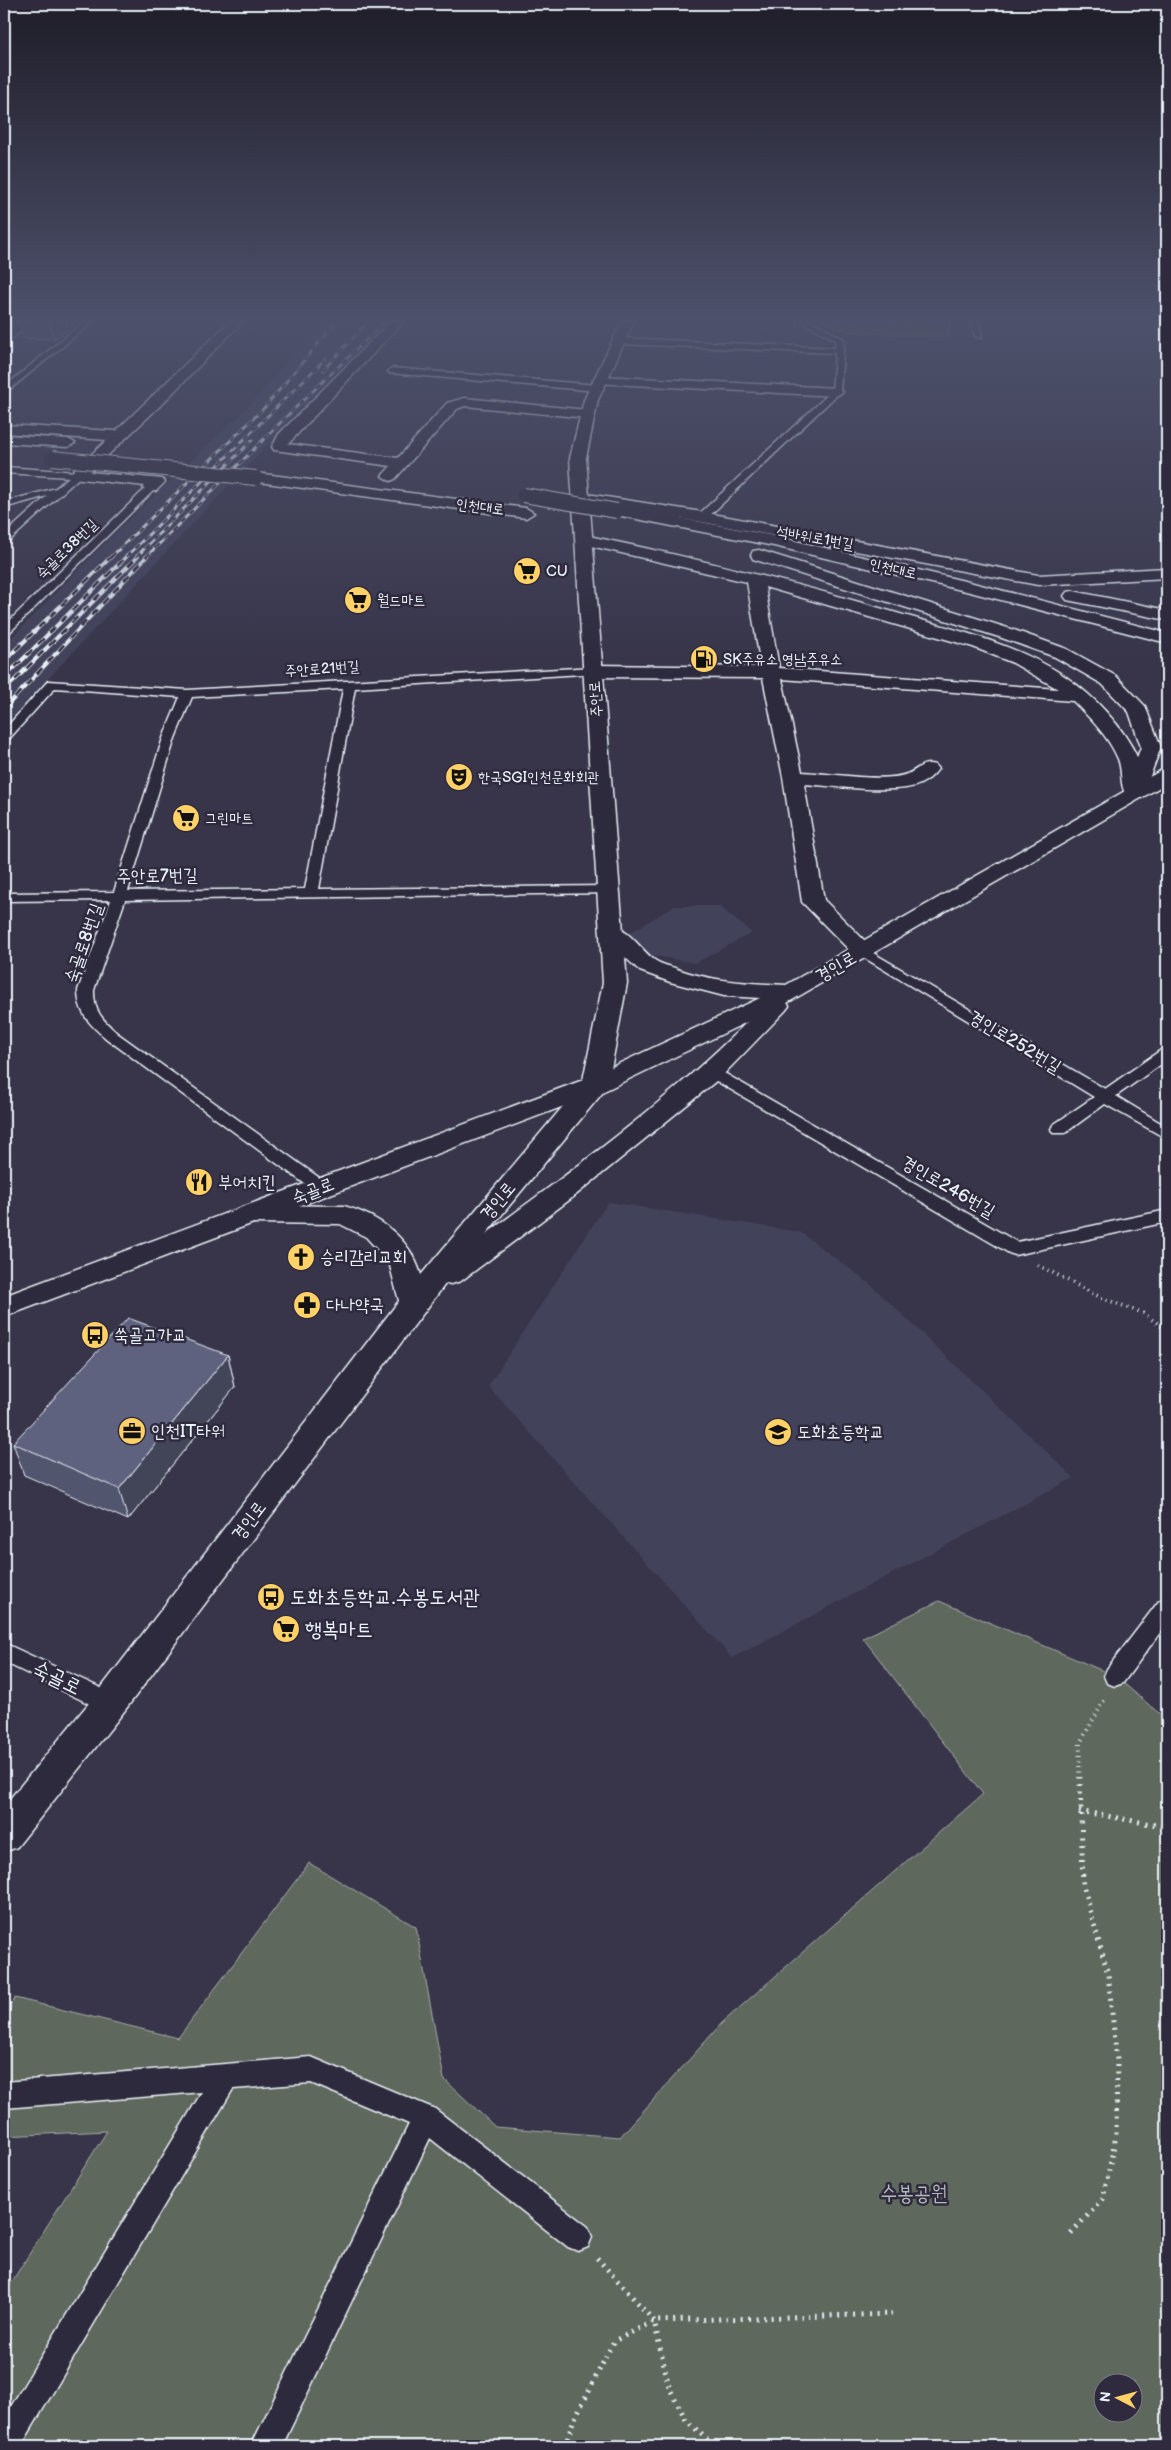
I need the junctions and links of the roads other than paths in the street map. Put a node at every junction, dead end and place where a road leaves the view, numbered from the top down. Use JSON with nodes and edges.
{"nodes":[{"id":1,"x":62,"y":435,"type":"edge"},
{"id":2,"x":129,"y":435,"type":"edge"},
{"id":3,"x":286,"y":435,"type":"edge"},
{"id":4,"x":426,"y":435,"type":"edge"},
{"id":5,"x":583,"y":435,"type":"edge"},
{"id":6,"x":790,"y":435,"type":"edge"},
{"id":7,"x":4,"y":439,"type":"edge"},
{"id":8,"x":123,"y":442,"type":"junction"},
{"id":9,"x":4,"y":455,"type":"edge"},
{"id":10,"x":278,"y":462,"type":"dead end"},
{"id":11,"x":401,"y":463,"type":"junction"},
{"id":12,"x":4,"y":470,"type":"edge"},
{"id":13,"x":76,"y":475,"type":"junction"},
{"id":14,"x":390,"y":476,"type":"junction"},
{"id":15,"x":407,"y":478,"type":"dead end"},
{"id":16,"x":151,"y":488,"type":"joint"},
{"id":17,"x":60,"y":490,"type":"junction"},
{"id":18,"x":506,"y":492,"type":"dead end"},
{"id":19,"x":581,"y":498,"type":"junction"},
{"id":20,"x":4,"y":505,"type":"edge"},
{"id":21,"x":544,"y":516,"type":"dead end"},
{"id":22,"x":702,"y":517,"type":"junction"},
{"id":23,"x":563,"y":519,"type":"dead end"},
{"id":24,"x":600,"y":526,"type":"dead end"},
{"id":25,"x":4,"y":540,"type":"edge"},
{"id":26,"x":584,"y":540,"type":"junction"},
{"id":27,"x":774,"y":541,"type":"junction"},
{"id":28,"x":740,"y":552,"type":"dead end"},
{"id":29,"x":759,"y":555,"type":"junction"},
{"id":30,"x":1167,"y":573,"type":"edge"},
{"id":31,"x":755,"y":579,"type":"junction"},
{"id":32,"x":1167,"y":615,"type":"edge"},
{"id":33,"x":4,"y":632,"type":"edge"},
{"id":34,"x":1167,"y":638,"type":"edge"},
{"id":35,"x":1149,"y":651,"type":"dead end"},
{"id":36,"x":594,"y":671,"type":"junction"},
{"id":37,"x":771,"y":673,"type":"junction"},
{"id":38,"x":350,"y":684,"type":"junction"},
{"id":39,"x":187,"y":694,"type":"junction"},
{"id":40,"x":1077,"y":696,"type":"junction"},
{"id":41,"x":4,"y":738,"type":"edge"},
{"id":42,"x":928,"y":769,"type":"dead end"},
{"id":43,"x":1167,"y":775,"type":"edge"},
{"id":44,"x":793,"y":777,"type":"junction"},
{"id":45,"x":1134,"y":792,"type":"junction"},
{"id":46,"x":609,"y":890,"type":"junction"},
{"id":47,"x":311,"y":893,"type":"junction"},
{"id":48,"x":120,"y":895,"type":"junction"},
{"id":49,"x":4,"y":897,"type":"edge"},
{"id":50,"x":612,"y":932,"type":"junction"},
{"id":51,"x":863,"y":951,"type":"junction"},
{"id":52,"x":791,"y":992,"type":"junction"},
{"id":53,"x":1167,"y":1053,"type":"edge"},
{"id":54,"x":712,"y":1071,"type":"junction"},
{"id":55,"x":595,"y":1085,"type":"junction"},
{"id":56,"x":1105,"y":1097,"type":"junction"},
{"id":57,"x":1059,"y":1129,"type":"dead end"},
{"id":58,"x":1167,"y":1134,"type":"edge"},
{"id":59,"x":322,"y":1188,"type":"junction"},
{"id":60,"x":252,"y":1214,"type":"junction"},
{"id":61,"x":1167,"y":1216,"type":"edge"},
{"id":62,"x":414,"y":1302,"type":"junction"},
{"id":63,"x":4,"y":1307,"type":"edge"},
{"id":64,"x":1167,"y":1607,"type":"edge"},
{"id":65,"x":4,"y":1652,"type":"edge"},
{"id":66,"x":1115,"y":1676,"type":"road end"},
{"id":67,"x":110,"y":1703,"type":"junction"},
{"id":68,"x":4,"y":1834,"type":"edge"},
{"id":69,"x":226,"y":2077,"type":"junction"},
{"id":70,"x":4,"y":2094,"type":"edge"},
{"id":71,"x":426,"y":2118,"type":"junction"},
{"id":72,"x":578,"y":2237,"type":"road end"},
{"id":73,"x":4,"y":2446,"type":"edge"},
{"id":74,"x":266,"y":2446,"type":"edge"}],
"edges":[{"from":1,"to":8,"type":"main road"},
{"from":2,"to":8,"type":"main road"},
{"from":3,"to":11,"type":"main road"},
{"from":4,"to":11,"type":"main road"},
{"from":5,"to":19,"type":"main road","name":"주안로"},
{"from":6,"to":22,"type":"lane"},
{"from":7,"to":8,"type":"main road"},
{"from":8,"to":13,"type":"main road"},
{"from":9,"to":21,"type":"main road","name":"인천대로","bridge":true},
{"from":10,"to":14,"type":"main road"},
{"from":11,"to":14,"type":"main road"},
{"from":12,"to":13,"type":"lane"},
{"from":13,"to":16,"type":"main road"},
{"from":13,"to":17,"type":"lane"},
{"from":14,"to":15,"type":"main road"},
{"from":16,"to":33,"type":"lane","name":"숙골로38번길"},
{"from":17,"to":20,"type":"lane"},
{"from":17,"to":25,"type":"lane"},
{"from":18,"to":27,"type":"main road","name":"인천대로","bridge":true},
{"from":19,"to":22,"type":"main road","name":"석바위로1번길"},
{"from":19,"to":26,"type":"main road","name":"주안로"},
{"from":22,"to":30,"type":"main road","name":"석바위로1번길"},
{"from":23,"to":24,"type":"main road"},
{"from":26,"to":31,"type":"main road"},
{"from":26,"to":36,"type":"main road","name":"주안로"},
{"from":27,"to":32,"type":"main road"},
{"from":27,"to":34,"type":"main road","name":"인천대로"},
{"from":28,"to":29,"type":"main road","name":"인천대로"},
{"from":29,"to":35,"type":"main road","name":"인천대로"},
{"from":29,"to":45,"type":"main road"},
{"from":31,"to":37,"type":"main road"},
{"from":31,"to":40,"type":"main road"},
{"from":36,"to":37,"type":"main road"},
{"from":36,"to":38,"type":"lane","name":"주안로21번길"},
{"from":36,"to":46,"type":"main road","name":"주안로"},
{"from":37,"to":40,"type":"main road"},
{"from":37,"to":44,"type":"main road"},
{"from":38,"to":39,"type":"lane","name":"주안로21번길"},
{"from":38,"to":47,"type":"lane"},
{"from":39,"to":41,"type":"lane","name":"주안로21번길"},
{"from":39,"to":48,"type":"lane","name":"숙골로8번길"},
{"from":40,"to":45,"type":"main road"},
{"from":42,"to":44,"type":"main road"},
{"from":43,"to":45,"type":"main road","name":"경인로"},
{"from":44,"to":51,"type":"main road"},
{"from":45,"to":51,"type":"main road","name":"경인로"},
{"from":46,"to":47,"type":"lane","name":"주안로7번길"},
{"from":46,"to":50,"type":"main road","name":"주안로"},
{"from":47,"to":48,"type":"lane","name":"주안로7번길"},
{"from":48,"to":49,"type":"lane","name":"주안로7번길"},
{"from":48,"to":59,"type":"lane","name":"숙골로8번길"},
{"from":50,"to":52,"type":"main road"},
{"from":50,"to":55,"type":"main road","name":"주안로"},
{"from":51,"to":52,"type":"main road","name":"경인로"},
{"from":51,"to":56,"type":"lane","name":"경인로252번길"},
{"from":52,"to":54,"type":"main road"},
{"from":52,"to":55,"type":"main road","name":"경인로"},
{"from":53,"to":56,"type":"lane"},
{"from":54,"to":61,"type":"lane","name":"경인로246번길"},
{"from":54,"to":62,"type":"main road"},
{"from":55,"to":59,"type":"main road","name":"숙골로"},
{"from":55,"to":62,"type":"main road","name":"경인로"},
{"from":56,"to":57,"type":"lane"},
{"from":56,"to":58,"type":"lane","name":"경인로252번길"},
{"from":59,"to":60,"type":"main road","name":"숙골로"},
{"from":60,"to":62,"type":"main road"},
{"from":60,"to":63,"type":"main road","name":"숙골로"},
{"from":62,"to":67,"type":"main road","name":"경인로"},
{"from":64,"to":66,"type":"lane"},
{"from":65,"to":67,"type":"lane","name":"숙골로"},
{"from":67,"to":68,"type":"main road","name":"경인로"},
{"from":69,"to":70,"type":"lane"},
{"from":69,"to":71,"type":"lane"},
{"from":69,"to":73,"type":"lane"},
{"from":71,"to":72,"type":"lane"},
{"from":71,"to":74,"type":"lane"}]}
